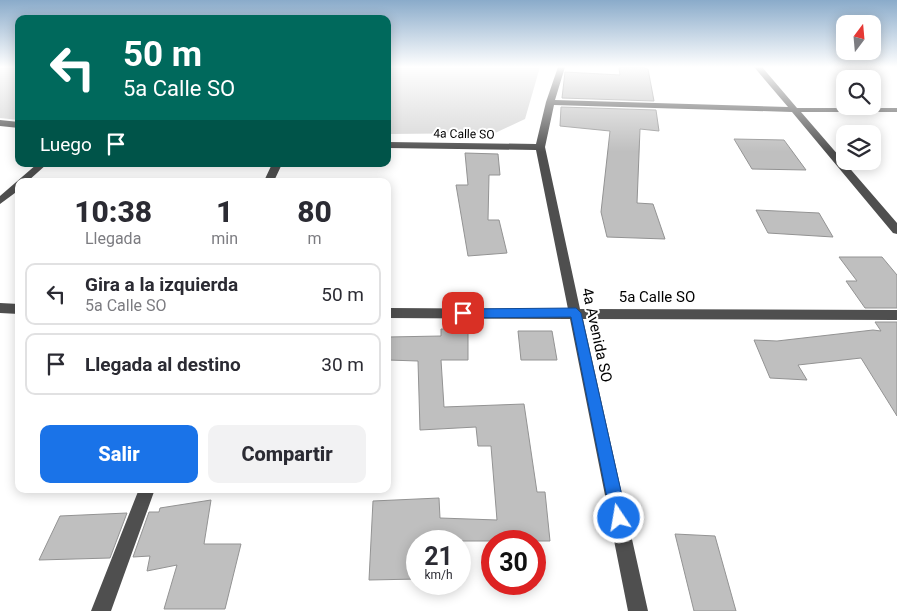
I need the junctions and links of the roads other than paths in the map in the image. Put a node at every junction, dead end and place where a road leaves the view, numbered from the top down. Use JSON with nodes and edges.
{"nodes":[{"id":1,"x":552,"y":96,"type":"edge"},
{"id":2,"x":783,"y":96,"type":"edge"},
{"id":3,"x":550,"y":102,"type":"junction"},
{"id":4,"x":795,"y":110,"type":"junction"},
{"id":5,"x":897,"y":110,"type":"edge"},
{"id":6,"x":0,"y":123,"type":"edge"},
{"id":7,"x":15,"y":125,"type":"edge"},
{"id":8,"x":391,"y":145,"type":"edge"},
{"id":9,"x":540,"y":147,"type":"junction"},
{"id":10,"x":38,"y":167,"type":"edge"},
{"id":11,"x":26,"y":178,"type":"edge"},
{"id":12,"x":15,"y":188,"type":"edge"},
{"id":13,"x":0,"y":201,"type":"edge"},
{"id":14,"x":897,"y":230,"type":"edge"},
{"id":15,"x":0,"y":308,"type":"edge"},
{"id":16,"x":15,"y":309,"type":"edge"},
{"id":17,"x":576,"y":313,"type":"junction"},
{"id":18,"x":391,"y":314,"type":"edge"},
{"id":19,"x":897,"y":315,"type":"edge"},
{"id":20,"x":145,"y":493,"type":"edge"},
{"id":21,"x":101,"y":611,"type":"edge"},
{"id":22,"x":638,"y":611,"type":"edge"}],
"edges":[{"from":1,"to":3,"type":"street","name":"4a Avenida SO"},
{"from":2,"to":4,"type":"street"},
{"from":3,"to":4,"type":"street"},
{"from":3,"to":9,"type":"street","name":"4a Avenida SO"},
{"from":4,"to":5,"type":"street"},
{"from":4,"to":14,"type":"street"},
{"from":6,"to":7,"type":"street"},
{"from":8,"to":9,"type":"street","name":"4a Calle SO"},
{"from":9,"to":17,"type":"street","name":"4a Avenida SO"},
{"from":10,"to":11,"type":"street"},
{"from":12,"to":13,"type":"street"},
{"from":15,"to":16,"type":"street"},
{"from":17,"to":18,"type":"street","name":"5a Calle SO"},
{"from":17,"to":19,"type":"street","name":"5a Calle SO"},
{"from":17,"to":22,"type":"street","name":"4a Avenida SO"},
{"from":20,"to":21,"type":"street"}]}
